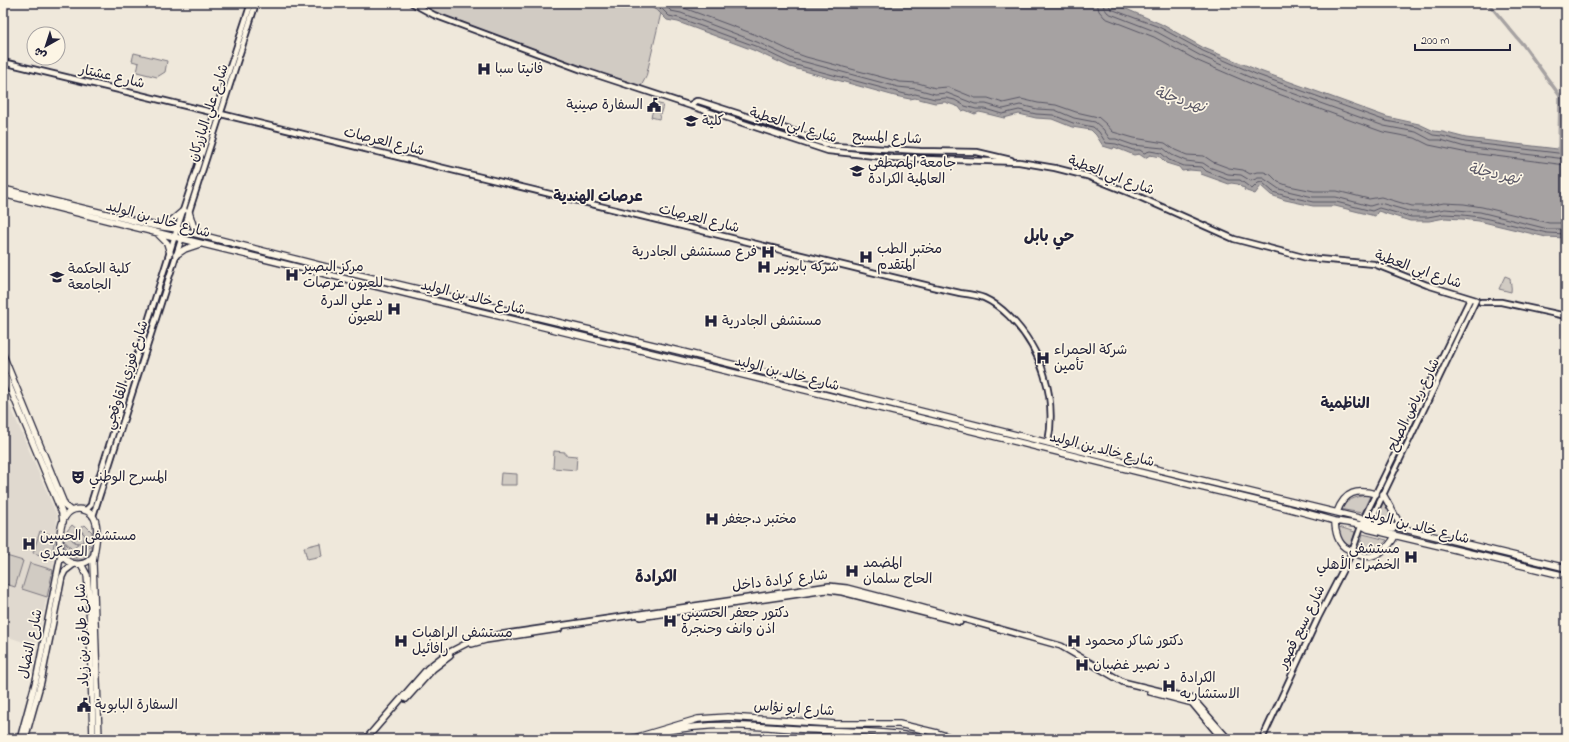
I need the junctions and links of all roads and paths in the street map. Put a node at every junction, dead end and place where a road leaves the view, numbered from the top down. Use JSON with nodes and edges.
{"nodes":[{"id":1,"x":251,"y":3,"type":"edge"},
{"id":2,"x":256,"y":3,"type":"edge"},
{"id":3,"x":412,"y":3,"type":"edge"},
{"id":4,"x":3,"y":62,"type":"edge"},
{"id":5,"x":690,"y":105,"type":"junction"},
{"id":6,"x":215,"y":113,"type":"junction"},
{"id":7,"x":221,"y":114,"type":"junction"},
{"id":8,"x":833,"y":146,"type":"junction"},
{"id":9,"x":833,"y":152,"type":"junction"},
{"id":10,"x":1019,"y":162,"type":"junction"},
{"id":11,"x":3,"y":189,"type":"edge"},
{"id":12,"x":3,"y":194,"type":"edge"},
{"id":13,"x":186,"y":211,"type":"junction"},
{"id":14,"x":155,"y":229,"type":"junction"},
{"id":15,"x":176,"y":233,"type":"junction"},
{"id":16,"x":183,"y":235,"type":"junction"},
{"id":17,"x":203,"y":236,"type":"junction"},
{"id":18,"x":201,"y":244,"type":"junction"},
{"id":19,"x":170,"y":253,"type":"junction"},
{"id":20,"x":176,"y":255,"type":"junction"},
{"id":21,"x":1470,"y":299,"type":"junction"},
{"id":22,"x":1478,"y":301,"type":"junction"},
{"id":23,"x":1566,"y":316,"type":"edge"},
{"id":24,"x":1449,"y":343,"type":"junction"},
{"id":25,"x":1455,"y":345,"type":"junction"},
{"id":26,"x":3,"y":355,"type":"edge"},
{"id":27,"x":3,"y":371,"type":"edge"},
{"id":28,"x":1048,"y":443,"type":"junction"},
{"id":29,"x":1376,"y":494,"type":"junction"},
{"id":30,"x":1383,"y":494,"type":"junction"},
{"id":31,"x":86,"y":510,"type":"junction"},
{"id":32,"x":71,"y":511,"type":"junction"},
{"id":33,"x":1337,"y":512,"type":"junction"},
{"id":34,"x":93,"y":516,"type":"junction"},
{"id":35,"x":1371,"y":520,"type":"junction"},
{"id":36,"x":1335,"y":521,"type":"junction"},
{"id":37,"x":63,"y":522,"type":"junction"},
{"id":38,"x":1363,"y":522,"type":"junction"},
{"id":39,"x":1375,"y":528,"type":"junction"},
{"id":40,"x":1400,"y":528,"type":"junction"},
{"id":41,"x":1395,"y":536,"type":"junction"},
{"id":42,"x":1353,"y":550,"type":"junction"},
{"id":43,"x":61,"y":554,"type":"junction"},
{"id":44,"x":94,"y":555,"type":"junction"},
{"id":45,"x":74,"y":564,"type":"junction"},
{"id":46,"x":81,"y":564,"type":"junction"},
{"id":47,"x":1566,"y":568,"type":"edge"},
{"id":48,"x":1566,"y":576,"type":"edge"},
{"id":49,"x":642,"y":738,"type":"edge"},
{"id":50,"x":20,"y":739,"type":"edge"},
{"id":51,"x":25,"y":739,"type":"edge"},
{"id":52,"x":93,"y":739,"type":"edge"},
{"id":53,"x":99,"y":739,"type":"edge"},
{"id":54,"x":366,"y":739,"type":"edge"},
{"id":55,"x":370,"y":739,"type":"edge"},
{"id":56,"x":631,"y":739,"type":"edge"},
{"id":57,"x":929,"y":739,"type":"edge"},
{"id":58,"x":956,"y":739,"type":"edge"},
{"id":59,"x":1222,"y":739,"type":"edge"},
{"id":60,"x":1228,"y":739,"type":"edge"},
{"id":61,"x":1262,"y":739,"type":"edge"}],
"edges":[{"from":1,"to":6,"type":"street","name":"شارع علي البازركان"},
{"from":2,"to":7,"type":"street","name":"شارع علي البازركان"},
{"from":3,"to":5,"type":"street","name":"شارع ابي العطية"},
{"from":4,"to":6,"type":"street","name":"شارع عشتار"},
{"from":5,"to":8,"type":"street","name":"شارع المسبح"},
{"from":5,"to":9,"type":"street","name":"شارع ابي العطية"},
{"from":6,"to":13,"type":"street","name":"شارع علي البازركان"},
{"from":7,"to":13,"type":"street","name":"شارع علي البازركان"},
{"from":7,"to":28,"type":"street","name":"شارع العرصات"},
{"from":8,"to":9,"type":"street"},
{"from":8,"to":10,"type":"street","name":"شارع المسبح"},
{"from":9,"to":10,"type":"street","name":"شارع ابي العطية"},
{"from":10,"to":21,"type":"street","name":"شارع ابي العطية"},
{"from":11,"to":14,"type":"main road","name":"شارع خالد بن الوليد"},
{"from":12,"to":14,"type":"main road","name":"شارع خالد بن الوليد"},
{"from":13,"to":14,"type":"main road"},
{"from":13,"to":15,"type":"street","name":"شارع علي البازركان"},
{"from":13,"to":16,"type":"street","name":"شارع علي البازركان"},
{"from":13,"to":17,"type":"main road"},
{"from":14,"to":15,"type":"main road","name":"شارع خالد بن الوليد"},
{"from":14,"to":19,"type":"main road"},
{"from":15,"to":16,"type":"main road","name":"شارع خالد بن الوليد"},
{"from":15,"to":16,"type":"main road"},
{"from":15,"to":19,"type":"street","name":"شارع فوزي القاوقجي"},
{"from":16,"to":17,"type":"main road","name":"شارع خالد بن الوليد"},
{"from":16,"to":18,"type":"main road","name":"شارع خالد بن الوليد"},
{"from":16,"to":20,"type":"street","name":"شارع فوزي القاوقجي"},
{"from":17,"to":28,"type":"main road","name":"شارع خالد بن الوليد"},
{"from":18,"to":20,"type":"main road"},
{"from":18,"to":36,"type":"main road","name":"شارع خالد بن الوليد"},
{"from":19,"to":31,"type":"street","name":"شارع فوزي القاوقجي"},
{"from":20,"to":34,"type":"street","name":"شارع فوزي القاوقجي"},
{"from":21,"to":22,"type":"street","name":"شارع ابي العطية"},
{"from":21,"to":24,"type":"street","name":"شارع رياض الصلح"},
{"from":22,"to":23,"type":"street","name":"شارع ابي العطية"},
{"from":22,"to":25,"type":"street","name":"شارع رياض الصلح"},
{"from":24,"to":25,"type":"street"},
{"from":24,"to":29,"type":"street","name":"شارع رياض الصلح"},
{"from":25,"to":30,"type":"street","name":"شارع رياض الصلح"},
{"from":26,"to":32,"type":"main road"},
{"from":27,"to":37,"type":"main road"},
{"from":28,"to":33,"type":"main road","name":"شارع خالد بن الوليد"},
{"from":29,"to":33,"type":"main road"},
{"from":29,"to":38,"type":"street","name":"شارع رياض الصلح"},
{"from":30,"to":35,"type":"street","name":"شارع رياض الصلح"},
{"from":30,"to":40,"type":"main road"},
{"from":31,"to":32,"type":"main road"},
{"from":31,"to":34,"type":"main road"},
{"from":32,"to":37,"type":"main road"},
{"from":33,"to":38,"type":"main road","name":"شارع خالد بن الوليد"},
{"from":34,"to":44,"type":"main road"},
{"from":35,"to":38,"type":"main road","name":"شارع خالد بن الوليد"},
{"from":35,"to":40,"type":"main road","name":"شارع خالد بن الوليد"},
{"from":36,"to":38,"type":"main road","name":"شارع خالد بن الوليد"},
{"from":36,"to":42,"type":"main road"},
{"from":37,"to":43,"type":"main road"},
{"from":38,"to":39,"type":"main road"},
{"from":38,"to":42,"type":"street","name":"شارع سبع قصور"},
{"from":39,"to":40,"type":"main road"},
{"from":39,"to":41,"type":"main road","name":"شارع خالد بن الوليد"},
{"from":40,"to":47,"type":"main road","name":"شارع خالد بن الوليد"},
{"from":41,"to":42,"type":"main road"},
{"from":41,"to":48,"type":"main road","name":"شارع خالد بن الوليد"},
{"from":42,"to":61,"type":"street","name":"شارع سبع قصور"},
{"from":43,"to":45,"type":"main road"},
{"from":43,"to":50,"type":"main road","name":"شارع النضال"},
{"from":44,"to":46,"type":"main road"},
{"from":44,"to":53,"type":"main road","name":"شارع طارق بن زياد"},
{"from":45,"to":46,"type":"main road"},
{"from":45,"to":51,"type":"main road","name":"شارع النضال"},
{"from":46,"to":52,"type":"main road","name":"شارع طارق بن زياد"},
{"from":49,"to":56,"type":"main road","name":"شارع ابو نؤاس"},
{"from":49,"to":57,"type":"main road","name":"شارع ابو نؤاس"},
{"from":49,"to":58,"type":"main road","name":"شارع ابو نؤاس"},
{"from":54,"to":60,"type":"main road","name":"شارع كرادة داخل"},
{"from":55,"to":59,"type":"main road","name":"شارع كرادة داخل"}]}
